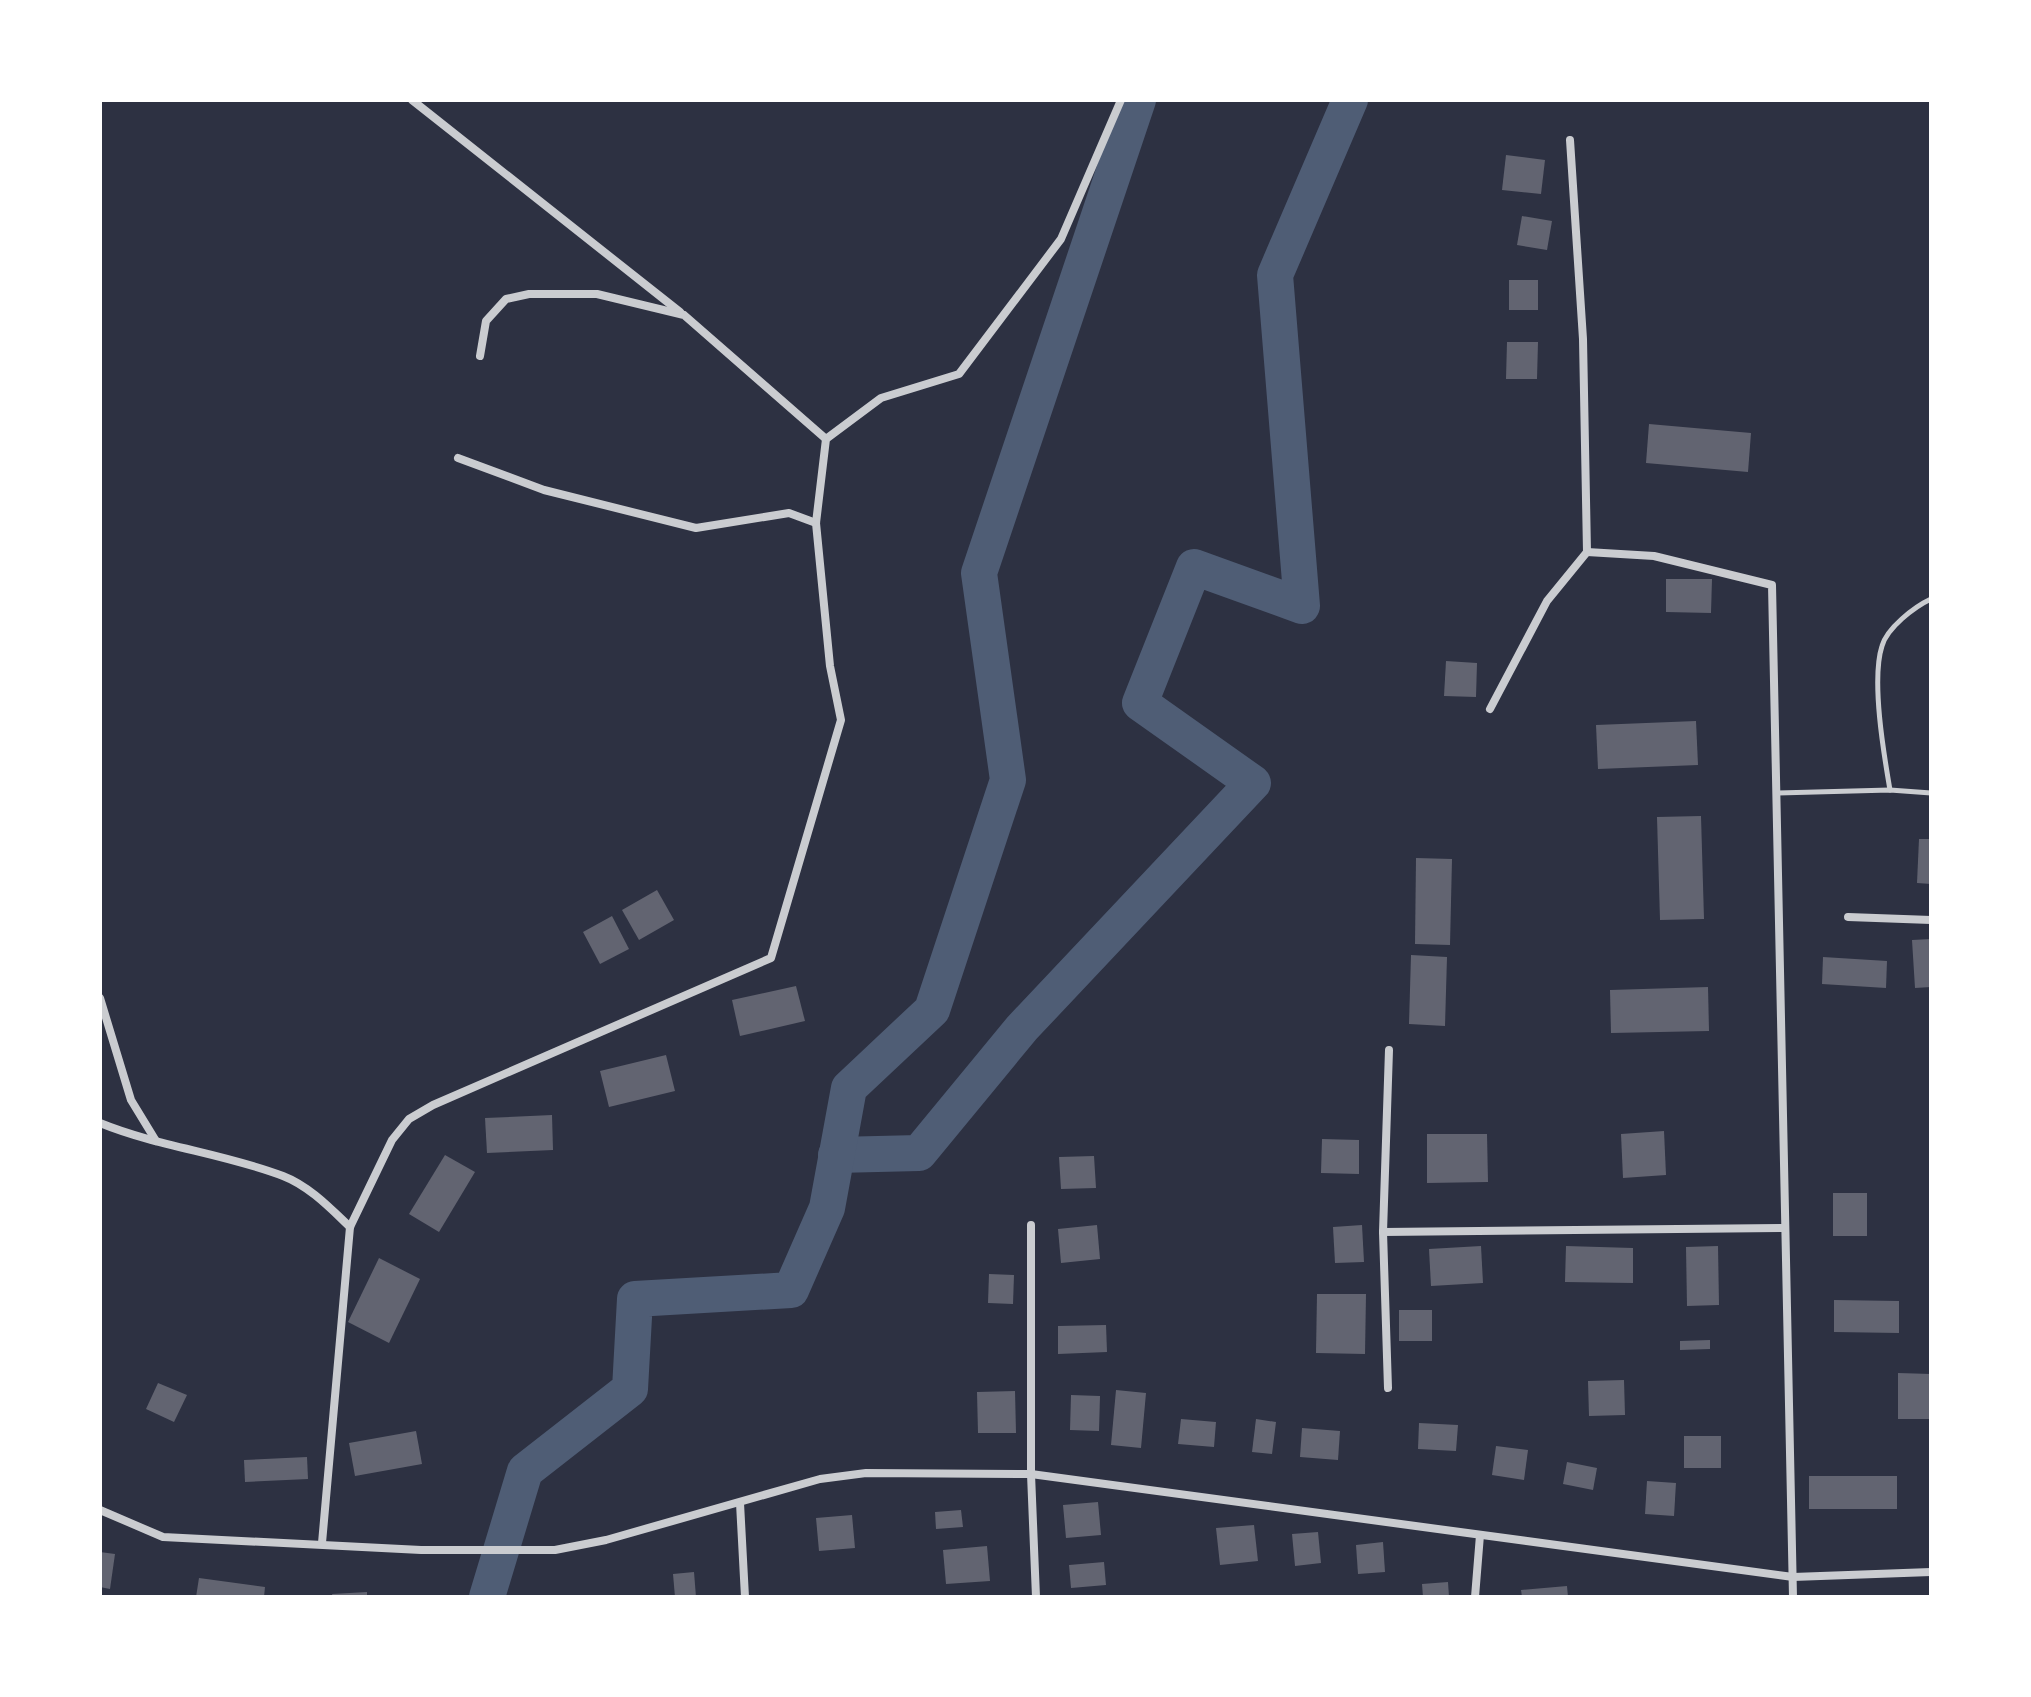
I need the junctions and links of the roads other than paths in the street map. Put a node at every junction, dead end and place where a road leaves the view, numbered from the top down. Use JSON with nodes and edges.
{"nodes":[{"id":1,"x":412,"y":100,"type":"edge"},
{"id":2,"x":1121,"y":100,"type":"edge"},
{"id":3,"x":1570,"y":140,"type":"dead end"},
{"id":4,"x":684,"y":315,"type":"junction"},
{"id":5,"x":480,"y":356,"type":"dead end"},
{"id":6,"x":826,"y":439,"type":"junction"},
{"id":7,"x":458,"y":458,"type":"dead end"},
{"id":8,"x":816,"y":523,"type":"junction"},
{"id":9,"x":1587,"y":552,"type":"junction"},
{"id":10,"x":1931,"y":599,"type":"edge"},
{"id":11,"x":1490,"y":709,"type":"dead end"},
{"id":12,"x":1890,"y":790,"type":"junction"},
{"id":13,"x":1776,"y":793,"type":"junction"},
{"id":14,"x":1931,"y":793,"type":"edge"},
{"id":15,"x":1848,"y":917,"type":"dead end"},
{"id":16,"x":1931,"y":920,"type":"edge"},
{"id":17,"x":100,"y":998,"type":"edge"},
{"id":18,"x":1389,"y":1050,"type":"dead end"},
{"id":19,"x":100,"y":1123,"type":"edge"},
{"id":20,"x":156,"y":1141,"type":"junction"},
{"id":21,"x":1031,"y":1225,"type":"dead end"},
{"id":22,"x":350,"y":1227,"type":"junction"},
{"id":23,"x":1785,"y":1228,"type":"junction"},
{"id":24,"x":1383,"y":1232,"type":"junction"},
{"id":25,"x":1388,"y":1388,"type":"dead end"},
{"id":26,"x":1031,"y":1474,"type":"junction"},
{"id":27,"x":740,"y":1503,"type":"junction"},
{"id":28,"x":100,"y":1510,"type":"edge"},
{"id":29,"x":1480,"y":1535,"type":"junction"},
{"id":30,"x":322,"y":1543,"type":"junction"},
{"id":31,"x":1931,"y":1572,"type":"edge"},
{"id":32,"x":1793,"y":1577,"type":"junction"},
{"id":33,"x":745,"y":1597,"type":"edge"},
{"id":34,"x":1036,"y":1597,"type":"edge"},
{"id":35,"x":1475,"y":1597,"type":"edge"},
{"id":36,"x":1793,"y":1597,"type":"edge"}],
"edges":[{"from":1,"to":4,"type":"street"},
{"from":2,"to":6,"type":"street"},
{"from":3,"to":9,"type":"street"},
{"from":4,"to":5,"type":"street"},
{"from":4,"to":6,"type":"street"},
{"from":6,"to":8,"type":"street"},
{"from":7,"to":8,"type":"street"},
{"from":8,"to":22,"type":"street"},
{"from":9,"to":11,"type":"street"},
{"from":9,"to":13,"type":"street"},
{"from":10,"to":12,"type":"lane"},
{"from":12,"to":13,"type":"lane"},
{"from":12,"to":14,"type":"lane"},
{"from":13,"to":23,"type":"street"},
{"from":15,"to":16,"type":"street"},
{"from":17,"to":20,"type":"street"},
{"from":18,"to":24,"type":"street"},
{"from":19,"to":20,"type":"street"},
{"from":20,"to":22,"type":"street"},
{"from":21,"to":26,"type":"street"},
{"from":22,"to":30,"type":"street"},
{"from":23,"to":24,"type":"street"},
{"from":23,"to":32,"type":"street"},
{"from":24,"to":25,"type":"street"},
{"from":26,"to":27,"type":"street"},
{"from":26,"to":29,"type":"street"},
{"from":26,"to":34,"type":"street"},
{"from":27,"to":30,"type":"street"},
{"from":27,"to":33,"type":"street"},
{"from":28,"to":30,"type":"street"},
{"from":29,"to":32,"type":"street"},
{"from":29,"to":35,"type":"street"},
{"from":31,"to":32,"type":"street"},
{"from":32,"to":36,"type":"street"}]}
